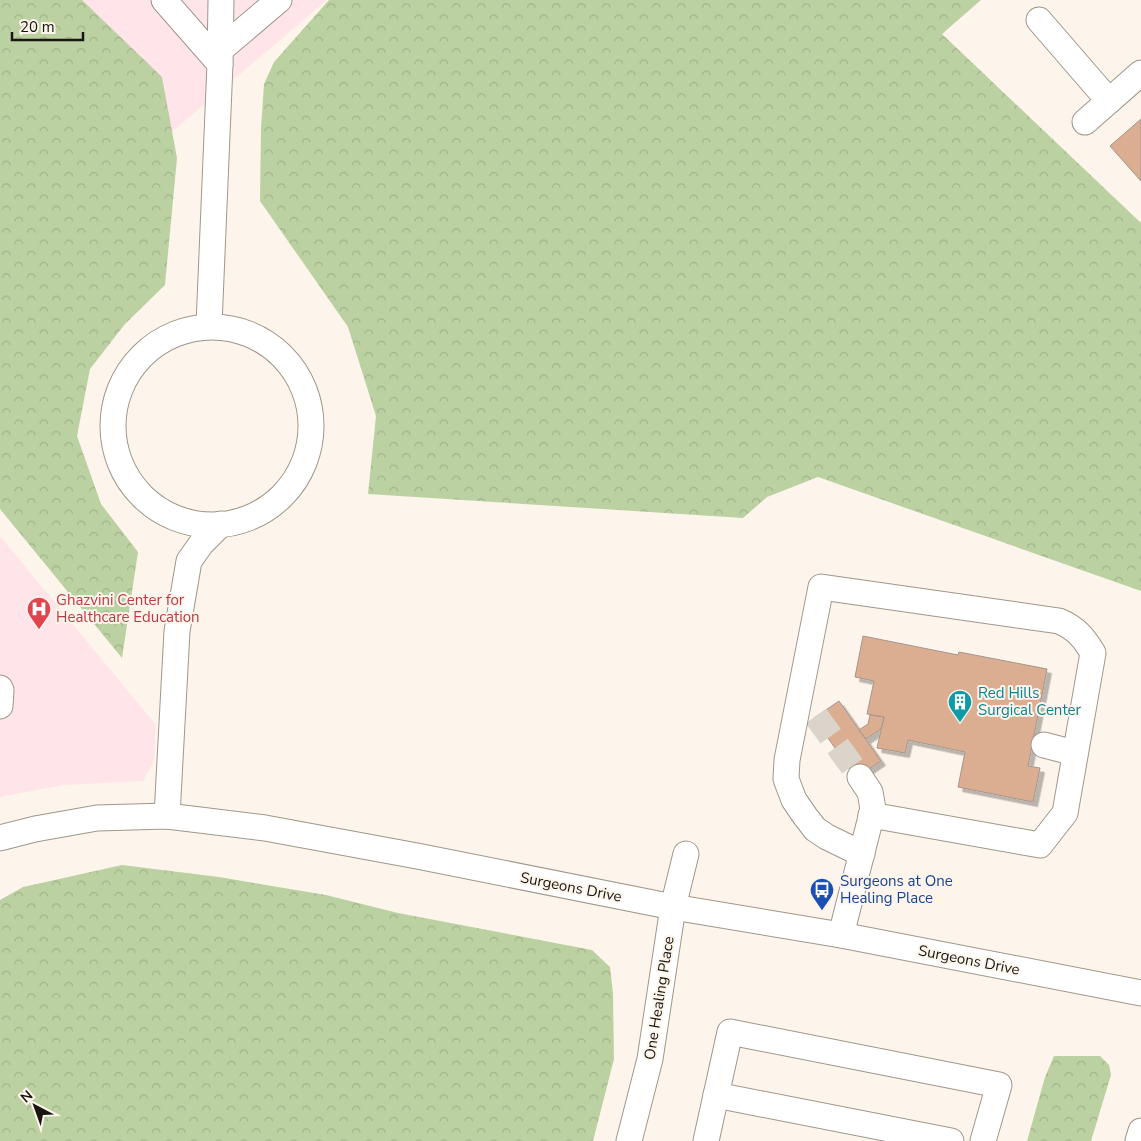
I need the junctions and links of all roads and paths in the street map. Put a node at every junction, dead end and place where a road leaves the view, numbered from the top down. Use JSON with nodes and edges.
{"nodes":[{"id":1,"x":164,"y":0,"type":"edge"},
{"id":2,"x":221,"y":0,"type":"edge"},
{"id":3,"x":279,"y":0,"type":"edge"},
{"id":4,"x":1039,"y":20,"type":"dead end"},
{"id":5,"x":220,"y":57,"type":"junction"},
{"id":6,"x":1141,"y":73,"type":"edge"},
{"id":7,"x":1109,"y":101,"type":"junction"},
{"id":8,"x":1085,"y":122,"type":"dead end"},
{"id":9,"x":209,"y":325,"type":"junction"},
{"id":10,"x":168,"y":514,"type":"junction"},
{"id":11,"x":221,"y":524,"type":"junction"},
{"id":12,"x":188,"y":560,"type":"junction"},
{"id":13,"x":0,"y":688,"type":"edge"},
{"id":14,"x":800,"y":694,"type":"junction"},
{"id":15,"x":0,"y":706,"type":"edge"},
{"id":16,"x":816,"y":716,"type":"tunnel mouth"},
{"id":17,"x":1044,"y":745,"type":"dead end"},
{"id":18,"x":1076,"y":752,"type":"junction"},
{"id":19,"x":860,"y":776,"type":"tunnel mouth"},
{"id":20,"x":167,"y":816,"type":"junction"},
{"id":21,"x":871,"y":816,"type":"junction"},
{"id":22,"x":0,"y":838,"type":"edge"},
{"id":23,"x":686,"y":854,"type":"dead end"},
{"id":24,"x":862,"y":854,"type":"junction"},
{"id":25,"x":673,"y":907,"type":"junction"},
{"id":26,"x":841,"y":935,"type":"junction"},
{"id":27,"x":1141,"y":993,"type":"edge"},
{"id":28,"x":716,"y":1095,"type":"junction"},
{"id":29,"x":1141,"y":1131,"type":"edge"},
{"id":30,"x":629,"y":1141,"type":"edge"},
{"id":31,"x":706,"y":1141,"type":"edge"},
{"id":32,"x":951,"y":1141,"type":"edge"},
{"id":33,"x":983,"y":1141,"type":"edge"},
{"id":34,"x":1138,"y":1141,"type":"edge"}],
"edges":[{"from":1,"to":5,"type":"street"},
{"from":2,"to":5,"type":"street"},
{"from":3,"to":5,"type":"street"},
{"from":4,"to":7,"type":"street"},
{"from":5,"to":9,"type":"street"},
{"from":6,"to":7,"type":"street"},
{"from":7,"to":8,"type":"street"},
{"from":9,"to":10,"type":"street"},
{"from":9,"to":11,"type":"street"},
{"from":10,"to":11,"type":"street"},
{"from":10,"to":12,"type":"street"},
{"from":11,"to":12,"type":"street"},
{"from":12,"to":20,"type":"street"},
{"from":13,"to":15,"type":"street"},
{"from":14,"to":16,"type":"street"},
{"from":14,"to":18,"type":"street"},
{"from":14,"to":24,"type":"street"},
{"from":17,"to":18,"type":"street"},
{"from":18,"to":21,"type":"street"},
{"from":19,"to":21,"type":"street"},
{"from":20,"to":22,"type":"street","name":"Surgeons Drive"},
{"from":20,"to":25,"type":"street","name":"Surgeons Drive"},
{"from":21,"to":24,"type":"street"},
{"from":23,"to":25,"type":"street","name":"One Healing Place"},
{"from":24,"to":26,"type":"street"},
{"from":25,"to":26,"type":"street","name":"Surgeons Drive"},
{"from":25,"to":30,"type":"street","name":"One Healing Place"},
{"from":26,"to":27,"type":"street","name":"Surgeons Drive"},
{"from":28,"to":31,"type":"street"},
{"from":28,"to":32,"type":"street"},
{"from":28,"to":33,"type":"street"},
{"from":29,"to":34,"type":"street"}]}
